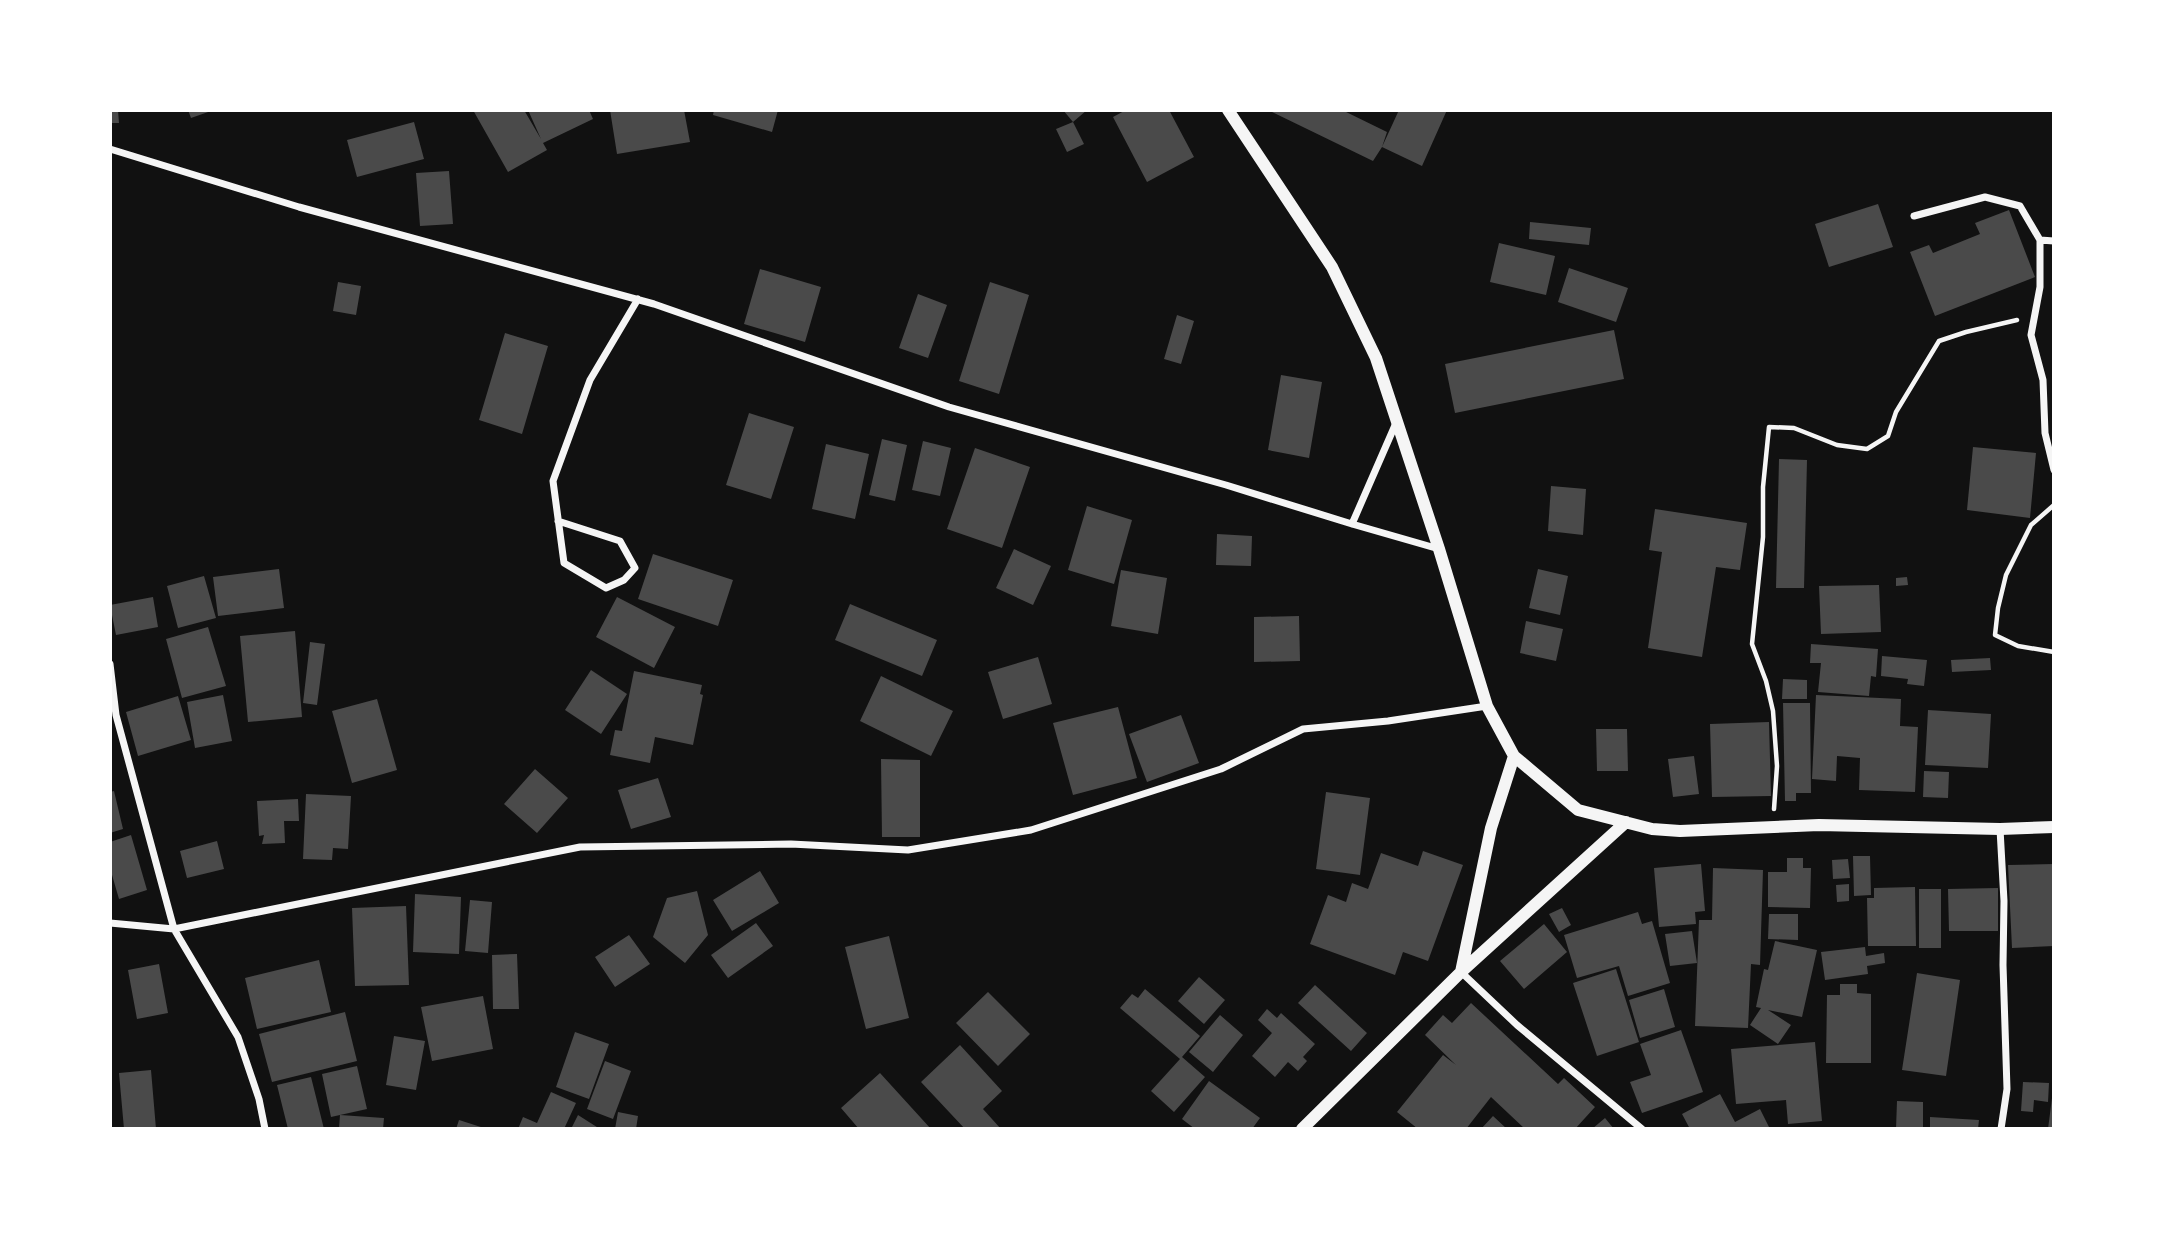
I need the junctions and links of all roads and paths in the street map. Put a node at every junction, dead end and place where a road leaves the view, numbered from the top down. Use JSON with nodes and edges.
{"nodes":[{"id":1,"x":1228,"y":110,"type":"edge"},
{"id":2,"x":110,"y":149,"type":"edge"},
{"id":3,"x":1914,"y":216,"type":"dead end"},
{"id":4,"x":2040,"y":240,"type":"junction"},
{"id":5,"x":2054,"y":241,"type":"edge"},
{"id":6,"x":638,"y":299,"type":"junction"},
{"id":7,"x":2035,"y":312,"type":"junction"},
{"id":8,"x":1396,"y":423,"type":"junction"},
{"id":9,"x":2054,"y":470,"type":"edge"},
{"id":10,"x":2054,"y":505,"type":"edge"},
{"id":11,"x":558,"y":521,"type":"junction"},
{"id":12,"x":1352,"y":524,"type":"junction"},
{"id":13,"x":1439,"y":549,"type":"junction"},
{"id":14,"x":2054,"y":652,"type":"edge"},
{"id":15,"x":110,"y":664,"type":"edge"},
{"id":16,"x":1487,"y":706,"type":"junction"},
{"id":17,"x":1514,"y":756,"type":"junction"},
{"id":18,"x":1626,"y":822,"type":"junction"},
{"id":19,"x":1773,"y":827,"type":"junction"},
{"id":20,"x":2054,"y":827,"type":"edge"},
{"id":21,"x":2000,"y":829,"type":"junction"},
{"id":22,"x":110,"y":923,"type":"edge"},
{"id":23,"x":174,"y":929,"type":"junction"},
{"id":24,"x":1461,"y":972,"type":"junction"},
{"id":25,"x":265,"y":1129,"type":"edge"},
{"id":26,"x":1302,"y":1129,"type":"edge"},
{"id":27,"x":1642,"y":1129,"type":"edge"},
{"id":28,"x":2001,"y":1129,"type":"edge"}],
"edges":[{"from":1,"to":8,"type":"street"},
{"from":2,"to":6,"type":"street"},
{"from":3,"to":4,"type":"street"},
{"from":4,"to":5,"type":"street"},
{"from":4,"to":7,"type":"street"},
{"from":6,"to":11,"type":"street"},
{"from":6,"to":12,"type":"street"},
{"from":7,"to":9,"type":"street"},
{"from":7,"to":19,"type":"path"},
{"from":8,"to":12,"type":"street"},
{"from":8,"to":13,"type":"street"},
{"from":10,"to":14,"type":"path"},
{"from":11,"to":11,"type":"street"},
{"from":12,"to":13,"type":"street"},
{"from":13,"to":16,"type":"street"},
{"from":15,"to":23,"type":"street"},
{"from":16,"to":17,"type":"street"},
{"from":16,"to":23,"type":"street"},
{"from":17,"to":18,"type":"street"},
{"from":17,"to":24,"type":"street"},
{"from":18,"to":19,"type":"street"},
{"from":18,"to":24,"type":"street"},
{"from":19,"to":21,"type":"street"},
{"from":20,"to":21,"type":"street"},
{"from":21,"to":28,"type":"street"},
{"from":22,"to":23,"type":"street"},
{"from":23,"to":25,"type":"street"},
{"from":24,"to":26,"type":"street"},
{"from":24,"to":27,"type":"street"}]}
